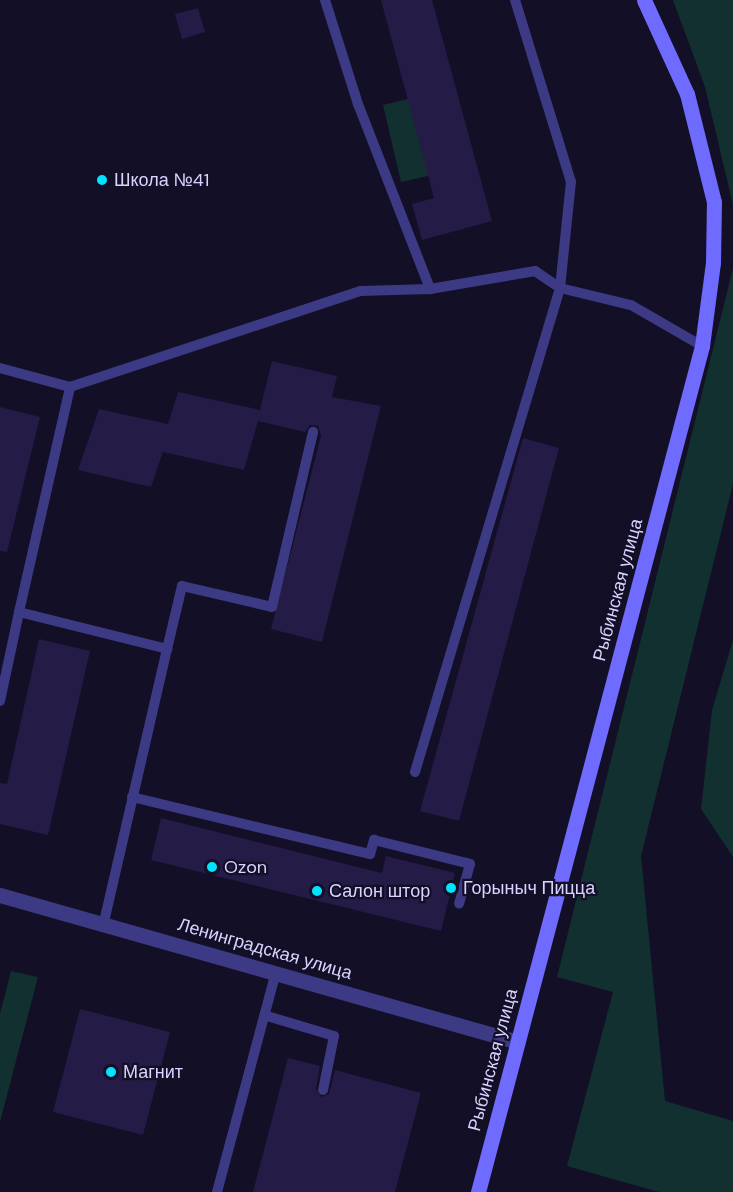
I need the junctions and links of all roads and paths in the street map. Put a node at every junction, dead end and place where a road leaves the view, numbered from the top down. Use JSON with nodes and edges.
{"nodes":[{"id":1,"x":325,"y":0,"type":"edge"},
{"id":2,"x":514,"y":0,"type":"edge"},
{"id":3,"x":644,"y":0,"type":"edge"},
{"id":4,"x":560,"y":288,"type":"junction"},
{"id":5,"x":430,"y":289,"type":"junction"},
{"id":6,"x":702,"y":346,"type":"junction"},
{"id":7,"x":0,"y":368,"type":"edge"},
{"id":8,"x":70,"y":387,"type":"junction"},
{"id":9,"x":313,"y":432,"type":"dead end"},
{"id":10,"x":19,"y":612,"type":"junction"},
{"id":11,"x":167,"y":650,"type":"junction"},
{"id":12,"x":0,"y":701,"type":"edge"},
{"id":13,"x":415,"y":772,"type":"dead end"},
{"id":14,"x":132,"y":797,"type":"junction"},
{"id":15,"x":0,"y":895,"type":"edge"},
{"id":16,"x":459,"y":904,"type":"dead end"},
{"id":17,"x":105,"y":922,"type":"junction"},
{"id":18,"x":276,"y":972,"type":"junction"},
{"id":19,"x":267,"y":1016,"type":"junction"},
{"id":20,"x":518,"y":1041,"type":"junction"},
{"id":21,"x":323,"y":1090,"type":"dead end"},
{"id":22,"x":217,"y":1192,"type":"edge"},
{"id":23,"x":478,"y":1192,"type":"edge"}],
"edges":[{"from":1,"to":5,"type":"lane"},
{"from":2,"to":4,"type":"lane"},
{"from":3,"to":6,"type":"main road","name":"Рыбинская улица"},
{"from":4,"to":5,"type":"lane"},
{"from":4,"to":6,"type":"lane"},
{"from":4,"to":13,"type":"lane"},
{"from":5,"to":8,"type":"lane"},
{"from":6,"to":20,"type":"main road","name":"Рыбинская улица"},
{"from":7,"to":8,"type":"lane"},
{"from":8,"to":10,"type":"lane"},
{"from":9,"to":11,"type":"lane"},
{"from":10,"to":11,"type":"lane"},
{"from":10,"to":12,"type":"lane"},
{"from":11,"to":14,"type":"lane"},
{"from":14,"to":16,"type":"lane"},
{"from":14,"to":17,"type":"lane"},
{"from":15,"to":17,"type":"street","name":"Ленинградская улица"},
{"from":17,"to":18,"type":"street","name":"Ленинградская улица"},
{"from":18,"to":19,"type":"lane"},
{"from":18,"to":20,"type":"street","name":"Ленинградская улица"},
{"from":19,"to":21,"type":"lane"},
{"from":19,"to":22,"type":"lane"},
{"from":20,"to":23,"type":"main road","name":"Рыбинская улица"}]}
